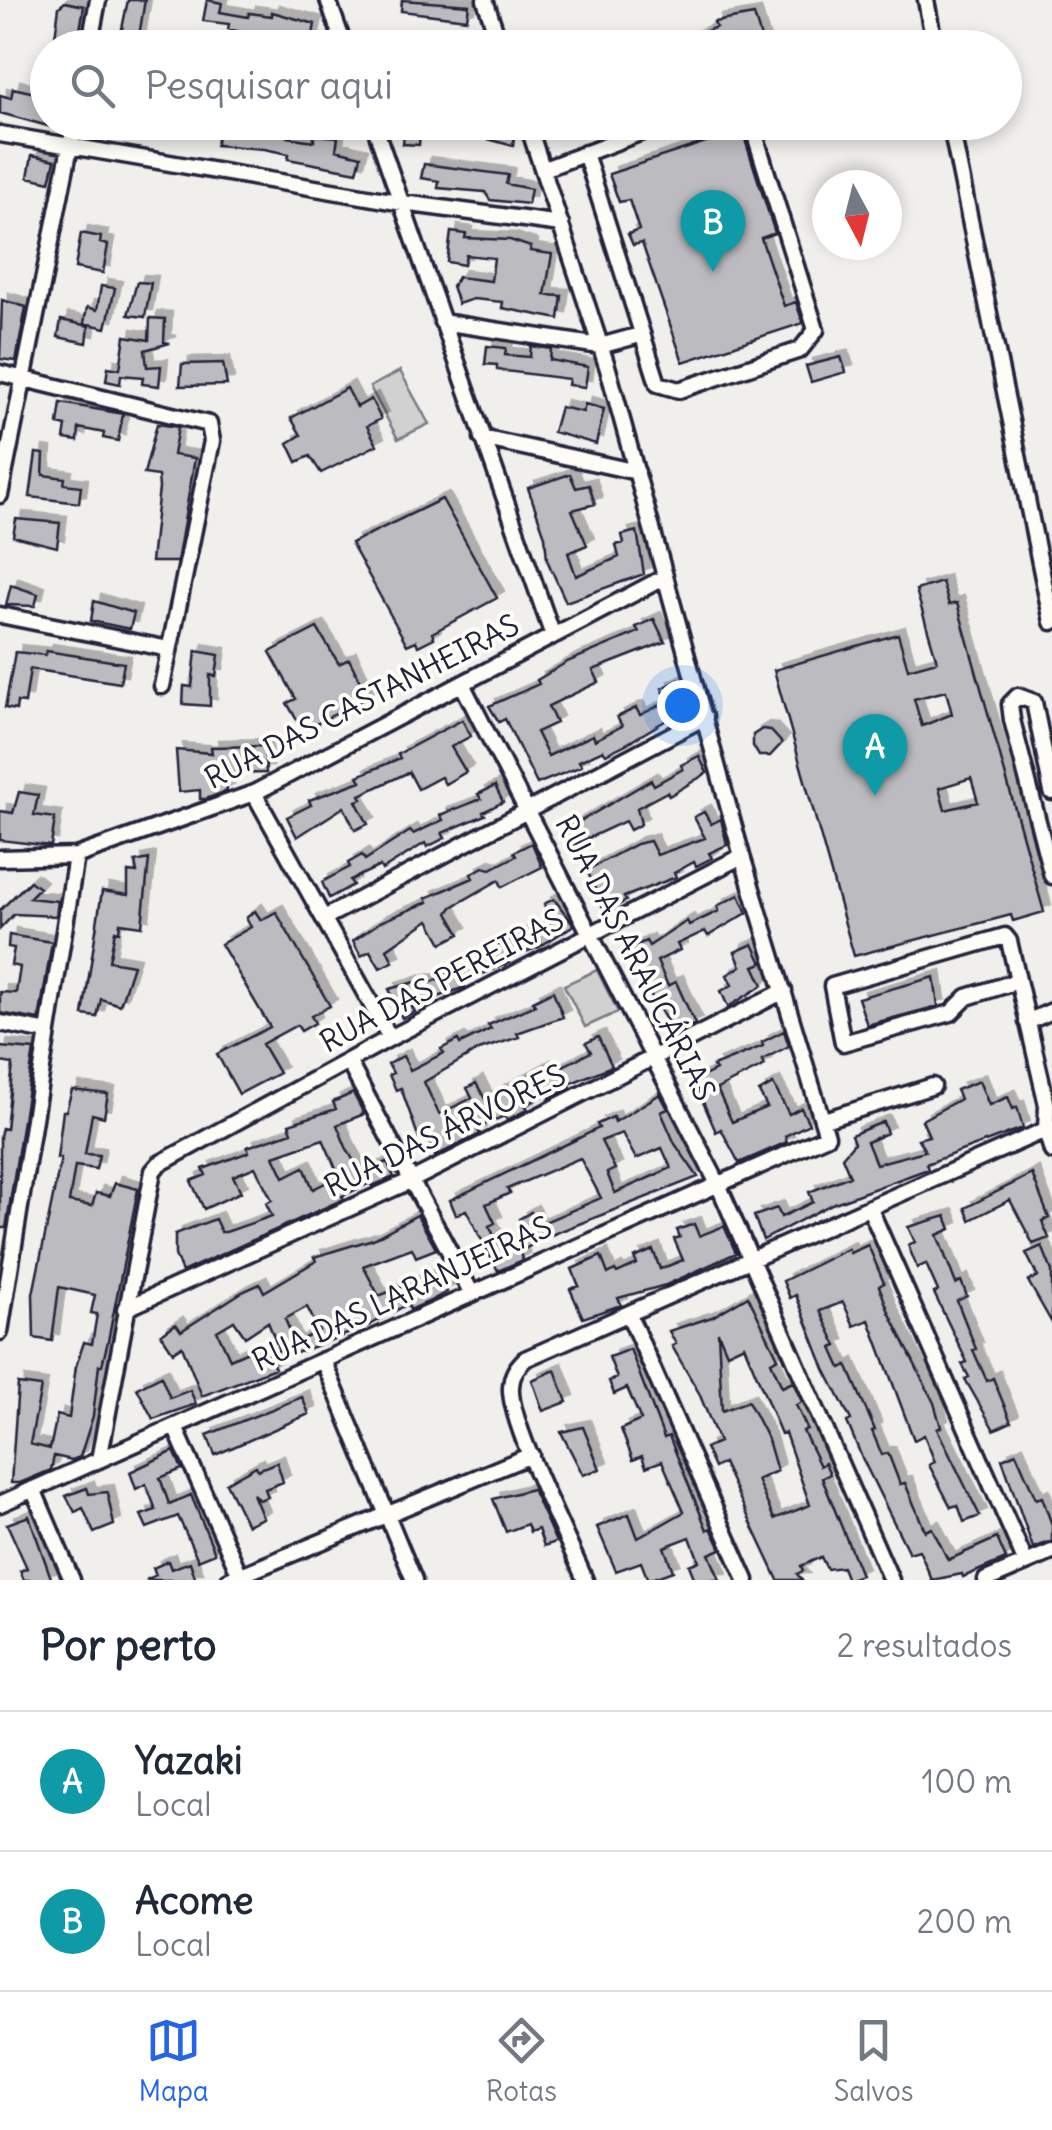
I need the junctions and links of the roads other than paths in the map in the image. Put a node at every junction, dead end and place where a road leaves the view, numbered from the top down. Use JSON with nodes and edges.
{"nodes":[{"id":1,"x":98,"y":0,"type":"edge"},
{"id":2,"x":328,"y":0,"type":"edge"},
{"id":3,"x":485,"y":0,"type":"edge"},
{"id":4,"x":926,"y":0,"type":"edge"},
{"id":5,"x":92,"y":30,"type":"edge"},
{"id":6,"x":339,"y":30,"type":"edge"},
{"id":7,"x":495,"y":30,"type":"edge"},
{"id":8,"x":932,"y":30,"type":"edge"},
{"id":9,"x":0,"y":134,"type":"edge"},
{"id":10,"x":30,"y":139,"type":"edge"},
{"id":11,"x":33,"y":140,"type":"edge"},
{"id":12,"x":72,"y":140,"type":"edge"},
{"id":13,"x":380,"y":140,"type":"edge"},
{"id":14,"x":533,"y":140,"type":"edge"},
{"id":15,"x":620,"y":140,"type":"edge"},
{"id":16,"x":757,"y":140,"type":"edge"},
{"id":17,"x":954,"y":140,"type":"edge"},
{"id":18,"x":71,"y":147,"type":"junction"},
{"id":19,"x":585,"y":153,"type":"junction"},
{"id":20,"x":544,"y":168,"type":"junction"},
{"id":21,"x":403,"y":203,"type":"junction"},
{"id":22,"x":561,"y":224,"type":"junction"},
{"id":23,"x":442,"y":322,"type":"junction"},
{"id":24,"x":640,"y":335,"type":"junction"},
{"id":25,"x":600,"y":346,"type":"junction"},
{"id":26,"x":0,"y":373,"type":"edge"},
{"id":27,"x":24,"y":378,"type":"junction"},
{"id":28,"x":482,"y":438,"type":"junction"},
{"id":29,"x":637,"y":472,"type":"junction"},
{"id":30,"x":0,"y":495,"type":"edge"},
{"id":31,"x":665,"y":577,"type":"junction"},
{"id":32,"x":0,"y":615,"type":"edge"},
{"id":33,"x":1052,"y":622,"type":"edge"},
{"id":34,"x":553,"y":636,"type":"junction"},
{"id":35,"x":169,"y":648,"type":"junction"},
{"id":36,"x":462,"y":684,"type":"junction"},
{"id":37,"x":162,"y":686,"type":"dead end"},
{"id":38,"x":705,"y":717,"type":"junction"},
{"id":39,"x":1052,"y":792,"type":"edge"},
{"id":40,"x":254,"y":793,"type":"junction"},
{"id":41,"x":529,"y":809,"type":"junction"},
{"id":42,"x":76,"y":856,"type":"junction"},
{"id":43,"x":742,"y":856,"type":"junction"},
{"id":44,"x":0,"y":858,"type":"edge"},
{"id":45,"x":1052,"y":876,"type":"edge"},
{"id":46,"x":324,"y":918,"type":"junction"},
{"id":47,"x":591,"y":932,"type":"junction"},
{"id":48,"x":1018,"y":981,"type":"junction"},
{"id":49,"x":784,"y":992,"type":"junction"},
{"id":50,"x":1052,"y":1011,"type":"edge"},
{"id":51,"x":1027,"y":1022,"type":"junction"},
{"id":52,"x":0,"y":1023,"type":"edge"},
{"id":53,"x":48,"y":1032,"type":"junction"},
{"id":54,"x":390,"y":1038,"type":"junction"},
{"id":55,"x":656,"y":1060,"type":"junction"},
{"id":56,"x":349,"y":1064,"type":"junction"},
{"id":57,"x":933,"y":1086,"type":"dead end"},
{"id":58,"x":1049,"y":1109,"type":"edge"},
{"id":59,"x":824,"y":1120,"type":"junction"},
{"id":60,"x":1049,"y":1128,"type":"edge"},
{"id":61,"x":1052,"y":1150,"type":"edge"},
{"id":62,"x":410,"y":1181,"type":"junction"},
{"id":63,"x":718,"y":1184,"type":"junction"},
{"id":64,"x":870,"y":1210,"type":"junction"},
{"id":65,"x":750,"y":1262,"type":"junction"},
{"id":66,"x":471,"y":1292,"type":"junction"},
{"id":67,"x":125,"y":1310,"type":"junction"},
{"id":68,"x":629,"y":1316,"type":"junction"},
{"id":69,"x":0,"y":1332,"type":"edge"},
{"id":70,"x":323,"y":1360,"type":"junction"},
{"id":71,"x":175,"y":1427,"type":"junction"},
{"id":72,"x":531,"y":1456,"type":"junction"},
{"id":73,"x":98,"y":1460,"type":"junction"},
{"id":74,"x":33,"y":1490,"type":"junction"},
{"id":75,"x":0,"y":1504,"type":"edge"},
{"id":76,"x":387,"y":1512,"type":"junction"},
{"id":77,"x":1052,"y":1552,"type":"edge"},
{"id":78,"x":1026,"y":1563,"type":"junction"},
{"id":79,"x":237,"y":1578,"type":"edge"},
{"id":80,"x":72,"y":1580,"type":"edge"},
{"id":81,"x":414,"y":1580,"type":"edge"},
{"id":82,"x":585,"y":1580,"type":"edge"},
{"id":83,"x":746,"y":1580,"type":"edge"},
{"id":84,"x":891,"y":1580,"type":"edge"},
{"id":85,"x":986,"y":1580,"type":"edge"}],
"edges":[{"from":1,"to":5,"type":"street"},
{"from":2,"to":6,"type":"street"},
{"from":3,"to":7,"type":"street"},
{"from":4,"to":8,"type":"street"},
{"from":9,"to":10,"type":"street"},
{"from":11,"to":18,"type":"street"},
{"from":12,"to":18,"type":"street"},
{"from":13,"to":21,"type":"street"},
{"from":14,"to":20,"type":"street"},
{"from":15,"to":19,"type":"street"},
{"from":16,"to":24,"type":"street"},
{"from":17,"to":33,"type":"street"},
{"from":18,"to":21,"type":"street"},
{"from":18,"to":27,"type":"street"},
{"from":19,"to":20,"type":"street"},
{"from":19,"to":24,"type":"street"},
{"from":20,"to":22,"type":"street"},
{"from":21,"to":22,"type":"street"},
{"from":21,"to":23,"type":"street"},
{"from":22,"to":25,"type":"street"},
{"from":23,"to":25,"type":"street"},
{"from":23,"to":28,"type":"street"},
{"from":24,"to":25,"type":"street"},
{"from":25,"to":29,"type":"street"},
{"from":26,"to":27,"type":"street"},
{"from":27,"to":30,"type":"street"},
{"from":27,"to":35,"type":"street"},
{"from":28,"to":29,"type":"street"},
{"from":28,"to":34,"type":"street"},
{"from":29,"to":31,"type":"street"},
{"from":31,"to":34,"type":"street","name":"RUA DAS CASTANHEIRAS"},
{"from":31,"to":38,"type":"street"},
{"from":32,"to":35,"type":"street"},
{"from":34,"to":36,"type":"street","name":"RUA DAS CASTANHEIRAS"},
{"from":35,"to":37,"type":"street"},
{"from":36,"to":40,"type":"street","name":"RUA DAS CASTANHEIRAS"},
{"from":36,"to":41,"type":"street","name":"RUA DAS ARAUCÁRIAS"},
{"from":38,"to":41,"type":"street"},
{"from":38,"to":43,"type":"street"},
{"from":39,"to":45,"type":"street"},
{"from":40,"to":42,"type":"street","name":"RUA DAS CASTANHEIRAS"},
{"from":40,"to":46,"type":"street"},
{"from":41,"to":46,"type":"street"},
{"from":41,"to":47,"type":"street","name":"RUA DAS ARAUCÁRIAS"},
{"from":42,"to":44,"type":"street","name":"RUA DAS CASTANHEIRAS"},
{"from":42,"to":53,"type":"street"},
{"from":43,"to":47,"type":"street","name":"RUA DAS PEREIRAS"},
{"from":43,"to":49,"type":"street"},
{"from":46,"to":54,"type":"street"},
{"from":47,"to":54,"type":"street","name":"RUA DAS PEREIRAS"},
{"from":47,"to":55,"type":"street","name":"RUA DAS ARAUCÁRIAS"},
{"from":48,"to":48,"type":"street"},
{"from":48,"to":51,"type":"street"},
{"from":49,"to":55,"type":"street","name":"RUA DAS ÁRVORES"},
{"from":49,"to":59,"type":"street"},
{"from":50,"to":51,"type":"street"},
{"from":51,"to":58,"type":"street"},
{"from":52,"to":53,"type":"street"},
{"from":53,"to":69,"type":"street"},
{"from":54,"to":56,"type":"street","name":"RUA DAS PEREIRAS"},
{"from":55,"to":62,"type":"street","name":"RUA DAS ÁRVORES"},
{"from":55,"to":63,"type":"street","name":"RUA DAS ARAUCÁRIAS"},
{"from":56,"to":62,"type":"street"},
{"from":56,"to":67,"type":"street","name":"RUA DAS PEREIRAS"},
{"from":57,"to":59,"type":"street"},
{"from":58,"to":60,"type":"street"},
{"from":59,"to":63,"type":"street","name":"RUA DAS LARANJEIRAS"},
{"from":60,"to":61,"type":"street"},
{"from":60,"to":64,"type":"street"},
{"from":62,"to":66,"type":"street"},
{"from":62,"to":67,"type":"street","name":"RUA DAS ÁRVORES"},
{"from":63,"to":65,"type":"street","name":"RUA DAS ARAUCÁRIAS"},
{"from":63,"to":66,"type":"street","name":"RUA DAS LARANJEIRAS"},
{"from":64,"to":65,"type":"street"},
{"from":64,"to":78,"type":"street"},
{"from":65,"to":68,"type":"street"},
{"from":65,"to":84,"type":"street","name":"RUA DAS ARAUCÁRIAS"},
{"from":66,"to":70,"type":"street","name":"RUA DAS LARANJEIRAS"},
{"from":67,"to":73,"type":"street"},
{"from":68,"to":72,"type":"street"},
{"from":68,"to":83,"type":"street"},
{"from":70,"to":71,"type":"street","name":"RUA DAS LARANJEIRAS"},
{"from":70,"to":76,"type":"street"},
{"from":71,"to":73,"type":"street","name":"RUA DAS LARANJEIRAS"},
{"from":71,"to":79,"type":"street"},
{"from":72,"to":76,"type":"street"},
{"from":72,"to":82,"type":"street"},
{"from":73,"to":74,"type":"street","name":"RUA DAS LARANJEIRAS"},
{"from":74,"to":75,"type":"street","name":"RUA DAS LARANJEIRAS"},
{"from":74,"to":80,"type":"street"},
{"from":76,"to":79,"type":"street"},
{"from":76,"to":81,"type":"street"},
{"from":77,"to":78,"type":"street"},
{"from":78,"to":85,"type":"street"}]}
